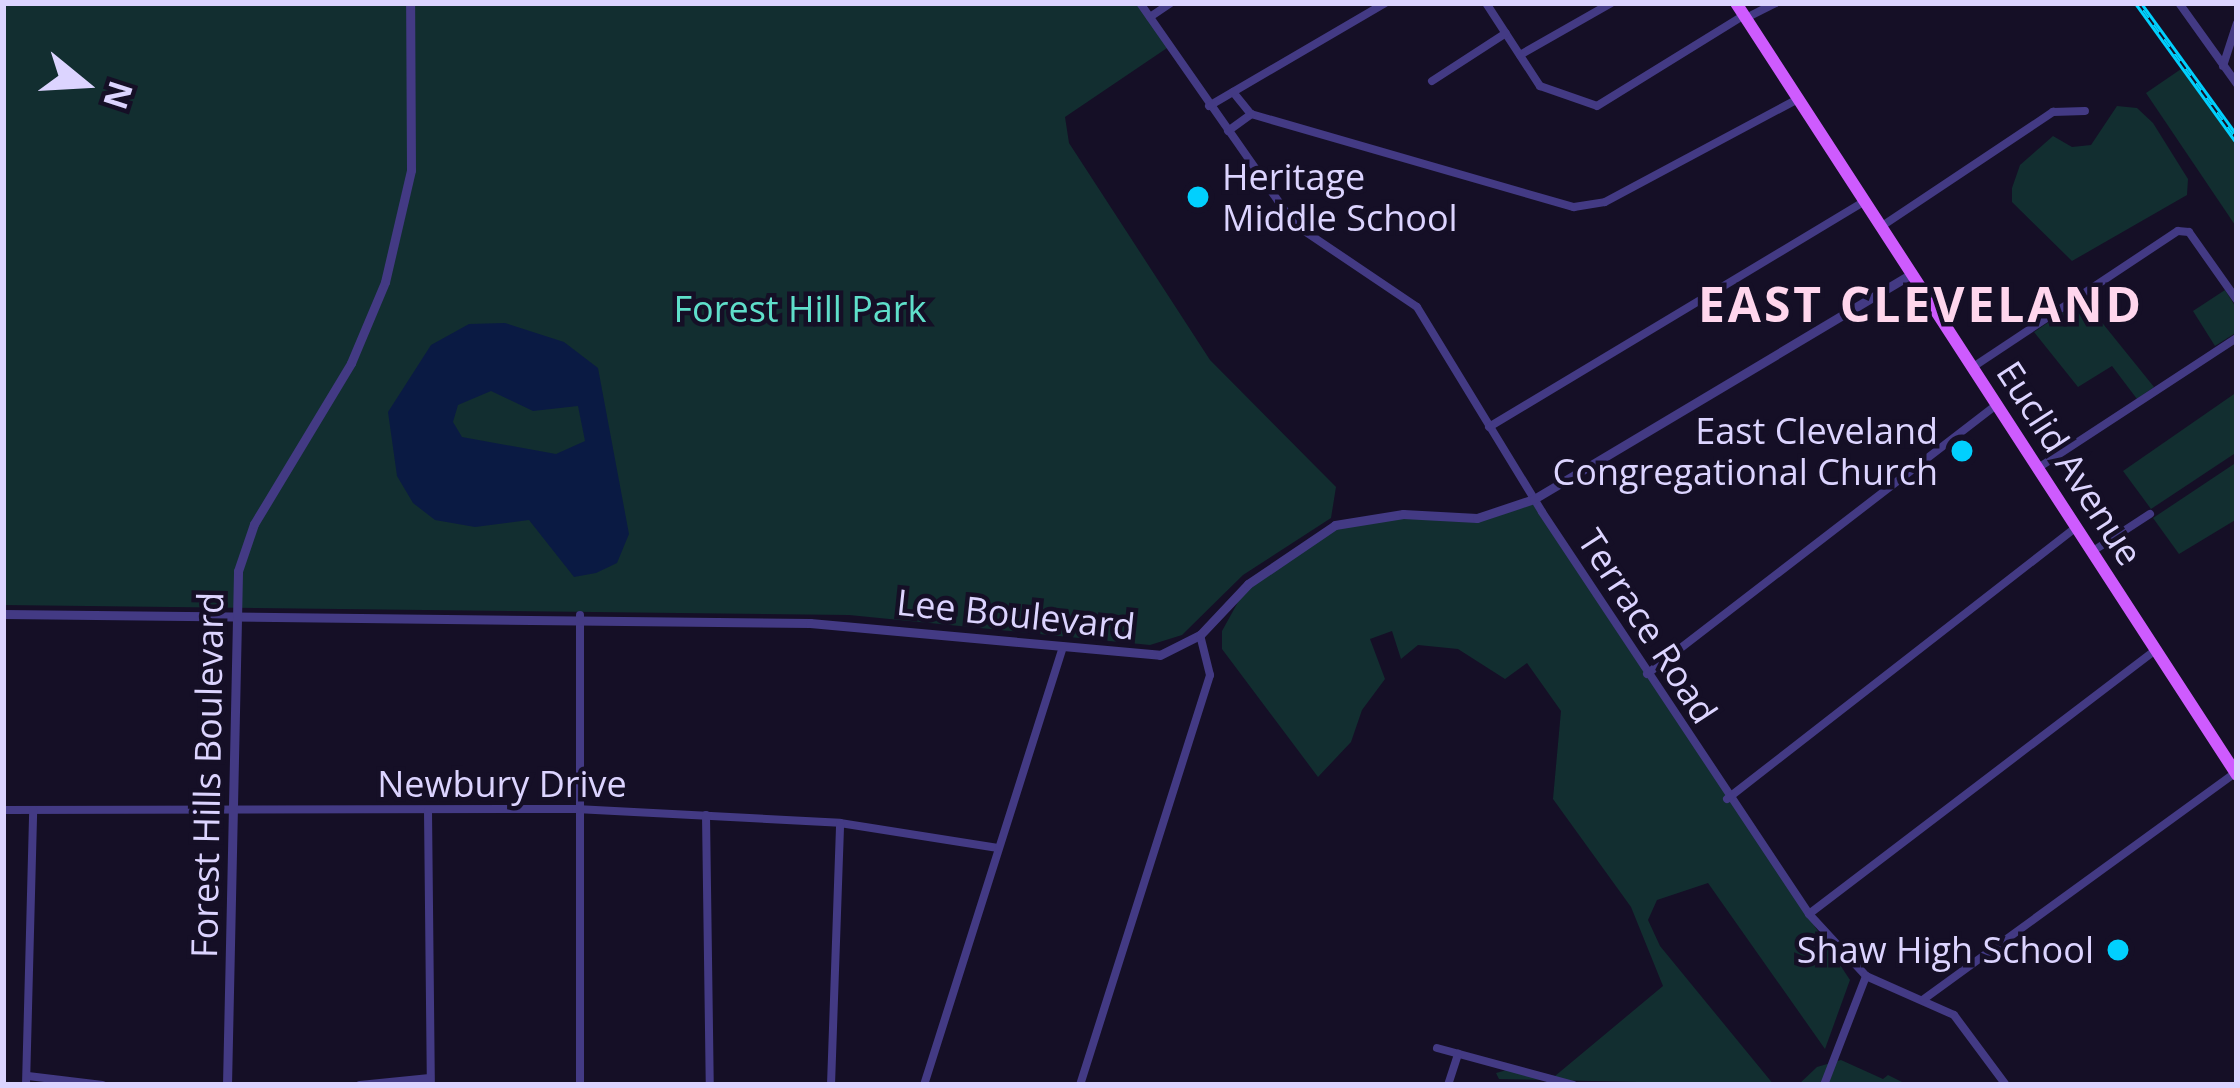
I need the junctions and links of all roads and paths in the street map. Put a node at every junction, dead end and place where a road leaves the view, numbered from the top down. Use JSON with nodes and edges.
{"nodes":[{"id":1,"x":410,"y":3,"type":"edge"},
{"id":2,"x":1140,"y":3,"type":"edge"},
{"id":3,"x":1171,"y":3,"type":"edge"},
{"id":4,"x":1385,"y":3,"type":"edge"},
{"id":5,"x":1486,"y":3,"type":"edge"},
{"id":6,"x":1611,"y":3,"type":"edge"},
{"id":7,"x":1776,"y":3,"type":"edge"},
{"id":8,"x":2179,"y":3,"type":"edge"},
{"id":9,"x":1742,"y":12,"type":"edge"},
{"id":10,"x":1150,"y":17,"type":"junction"},
{"id":11,"x":2237,"y":23,"type":"edge"},
{"id":12,"x":1506,"y":33,"type":"junction"},
{"id":13,"x":1520,"y":55,"type":"junction"},
{"id":14,"x":2223,"y":66,"type":"junction"},
{"id":15,"x":1432,"y":81,"type":"dead end"},
{"id":16,"x":2237,"y":84,"type":"edge"},
{"id":17,"x":1233,"y":92,"type":"junction"},
{"id":18,"x":1800,"y":99,"type":"junction"},
{"id":19,"x":1209,"y":106,"type":"junction"},
{"id":20,"x":2085,"y":111,"type":"dead end"},
{"id":21,"x":1250,"y":114,"type":"junction"},
{"id":22,"x":1227,"y":131,"type":"junction"},
{"id":23,"x":1864,"y":202,"type":"junction"},
{"id":24,"x":1880,"y":227,"type":"junction"},
{"id":25,"x":1911,"y":274,"type":"junction"},
{"id":26,"x":2237,"y":300,"type":"edge"},
{"id":27,"x":2237,"y":338,"type":"edge"},
{"id":28,"x":1972,"y":368,"type":"junction"},
{"id":29,"x":1996,"y":405,"type":"junction"},
{"id":30,"x":1489,"y":427,"type":"junction"},
{"id":31,"x":2037,"y":469,"type":"junction"},
{"id":32,"x":1534,"y":499,"type":"junction"},
{"id":33,"x":2150,"y":514,"type":"dead end"},
{"id":34,"x":2076,"y":527,"type":"junction"},
{"id":35,"x":2093,"y":551,"type":"junction"},
{"id":36,"x":231,"y":612,"type":"junction"},
{"id":37,"x":3,"y":614,"type":"edge"},
{"id":38,"x":580,"y":615,"type":"junction"},
{"id":39,"x":1200,"y":635,"type":"junction"},
{"id":40,"x":1063,"y":647,"type":"junction"},
{"id":41,"x":2155,"y":650,"type":"junction"},
{"id":42,"x":1647,"y":674,"type":"junction"},
{"id":43,"x":2237,"y":774,"type":"edge"},
{"id":44,"x":1727,"y":799,"type":"junction"},
{"id":45,"x":232,"y":808,"type":"junction"},
{"id":46,"x":576,"y":809,"type":"junction"},
{"id":47,"x":3,"y":810,"type":"edge"},
{"id":48,"x":33,"y":810,"type":"junction"},
{"id":49,"x":428,"y":811,"type":"junction"},
{"id":50,"x":706,"y":814,"type":"junction"},
{"id":51,"x":840,"y":823,"type":"junction"},
{"id":52,"x":998,"y":848,"type":"junction"},
{"id":53,"x":1809,"y":914,"type":"junction"},
{"id":54,"x":1866,"y":976,"type":"junction"},
{"id":55,"x":1924,"y":999,"type":"junction"},
{"id":56,"x":1437,"y":1048,"type":"dead end"},
{"id":57,"x":1458,"y":1054,"type":"junction"},
{"id":58,"x":27,"y":1080,"type":"edge"},
{"id":59,"x":431,"y":1081,"type":"edge"},
{"id":60,"x":102,"y":1085,"type":"edge"},
{"id":61,"x":227,"y":1085,"type":"edge"},
{"id":62,"x":360,"y":1085,"type":"edge"},
{"id":63,"x":580,"y":1085,"type":"edge"},
{"id":64,"x":710,"y":1085,"type":"edge"},
{"id":65,"x":830,"y":1085,"type":"edge"},
{"id":66,"x":924,"y":1085,"type":"edge"},
{"id":67,"x":1080,"y":1085,"type":"edge"},
{"id":68,"x":1448,"y":1085,"type":"edge"},
{"id":69,"x":1573,"y":1085,"type":"edge"},
{"id":70,"x":1824,"y":1085,"type":"edge"},
{"id":71,"x":2006,"y":1085,"type":"edge"}],
"edges":[{"from":1,"to":36,"type":"street","name":"Forest Hills Boulevard"},
{"from":2,"to":10,"type":"street","name":"Terrace Road"},
{"from":3,"to":10,"type":"street"},
{"from":4,"to":17,"type":"street"},
{"from":5,"to":12,"type":"street"},
{"from":6,"to":13,"type":"street"},
{"from":7,"to":9,"type":"street"},
{"from":8,"to":14,"type":"street"},
{"from":9,"to":13,"type":"street"},
{"from":9,"to":18,"type":"main road","name":"Euclid Avenue"},
{"from":10,"to":19,"type":"street","name":"Terrace Road"},
{"from":11,"to":14,"type":"street"},
{"from":12,"to":13,"type":"street"},
{"from":12,"to":15,"type":"street"},
{"from":14,"to":16,"type":"street"},
{"from":17,"to":19,"type":"street"},
{"from":17,"to":21,"type":"street"},
{"from":18,"to":21,"type":"street"},
{"from":18,"to":23,"type":"main road","name":"Euclid Avenue"},
{"from":19,"to":22,"type":"street","name":"Terrace Road"},
{"from":20,"to":24,"type":"street"},
{"from":21,"to":22,"type":"street"},
{"from":22,"to":30,"type":"street","name":"Terrace Road"},
{"from":23,"to":24,"type":"main road","name":"Euclid Avenue"},
{"from":23,"to":30,"type":"street"},
{"from":24,"to":25,"type":"main road","name":"Euclid Avenue"},
{"from":25,"to":28,"type":"main road","name":"Euclid Avenue"},
{"from":25,"to":32,"type":"street","name":"Lee Boulevard"},
{"from":26,"to":28,"type":"street"},
{"from":27,"to":31,"type":"street"},
{"from":28,"to":29,"type":"main road","name":"Euclid Avenue"},
{"from":29,"to":31,"type":"main road","name":"Euclid Avenue"},
{"from":29,"to":42,"type":"street"},
{"from":30,"to":32,"type":"street","name":"Terrace Road"},
{"from":31,"to":34,"type":"main road","name":"Euclid Avenue"},
{"from":32,"to":39,"type":"street","name":"Lee Boulevard"},
{"from":32,"to":42,"type":"street","name":"Terrace Road"},
{"from":33,"to":35,"type":"street"},
{"from":34,"to":35,"type":"main road","name":"Euclid Avenue"},
{"from":34,"to":44,"type":"street"},
{"from":35,"to":41,"type":"main road","name":"Euclid Avenue"},
{"from":36,"to":37,"type":"street","name":"Lee Boulevard"},
{"from":36,"to":38,"type":"street","name":"Lee Boulevard"},
{"from":36,"to":45,"type":"street","name":"Forest Hills Boulevard"},
{"from":38,"to":40,"type":"street","name":"Lee Boulevard"},
{"from":38,"to":46,"type":"street"},
{"from":39,"to":40,"type":"street","name":"Lee Boulevard"},
{"from":39,"to":67,"type":"street"},
{"from":40,"to":52,"type":"street"},
{"from":41,"to":43,"type":"main road","name":"Euclid Avenue"},
{"from":41,"to":53,"type":"street"},
{"from":42,"to":44,"type":"street","name":"Terrace Road"},
{"from":43,"to":55,"type":"street"},
{"from":44,"to":53,"type":"street","name":"Terrace Road"},
{"from":45,"to":48,"type":"street","name":"Newbury Drive"},
{"from":45,"to":49,"type":"street","name":"Newbury Drive"},
{"from":45,"to":61,"type":"street","name":"Forest Hills Boulevard"},
{"from":46,"to":49,"type":"street","name":"Newbury Drive"},
{"from":46,"to":50,"type":"street","name":"Newbury Drive"},
{"from":46,"to":63,"type":"street"},
{"from":47,"to":48,"type":"street","name":"Newbury Drive"},
{"from":48,"to":58,"type":"street"},
{"from":49,"to":59,"type":"street"},
{"from":50,"to":51,"type":"street","name":"Newbury Drive"},
{"from":50,"to":64,"type":"street"},
{"from":51,"to":52,"type":"street","name":"Newbury Drive"},
{"from":51,"to":65,"type":"street"},
{"from":52,"to":66,"type":"street"},
{"from":53,"to":54,"type":"street","name":"Terrace Road"},
{"from":54,"to":55,"type":"street","name":"Terrace Road"},
{"from":54,"to":70,"type":"street"},
{"from":55,"to":71,"type":"street","name":"Terrace Road"},
{"from":56,"to":57,"type":"street"},
{"from":57,"to":68,"type":"street"},
{"from":57,"to":69,"type":"street"},
{"from":58,"to":60,"type":"street"},
{"from":59,"to":62,"type":"street"}]}
